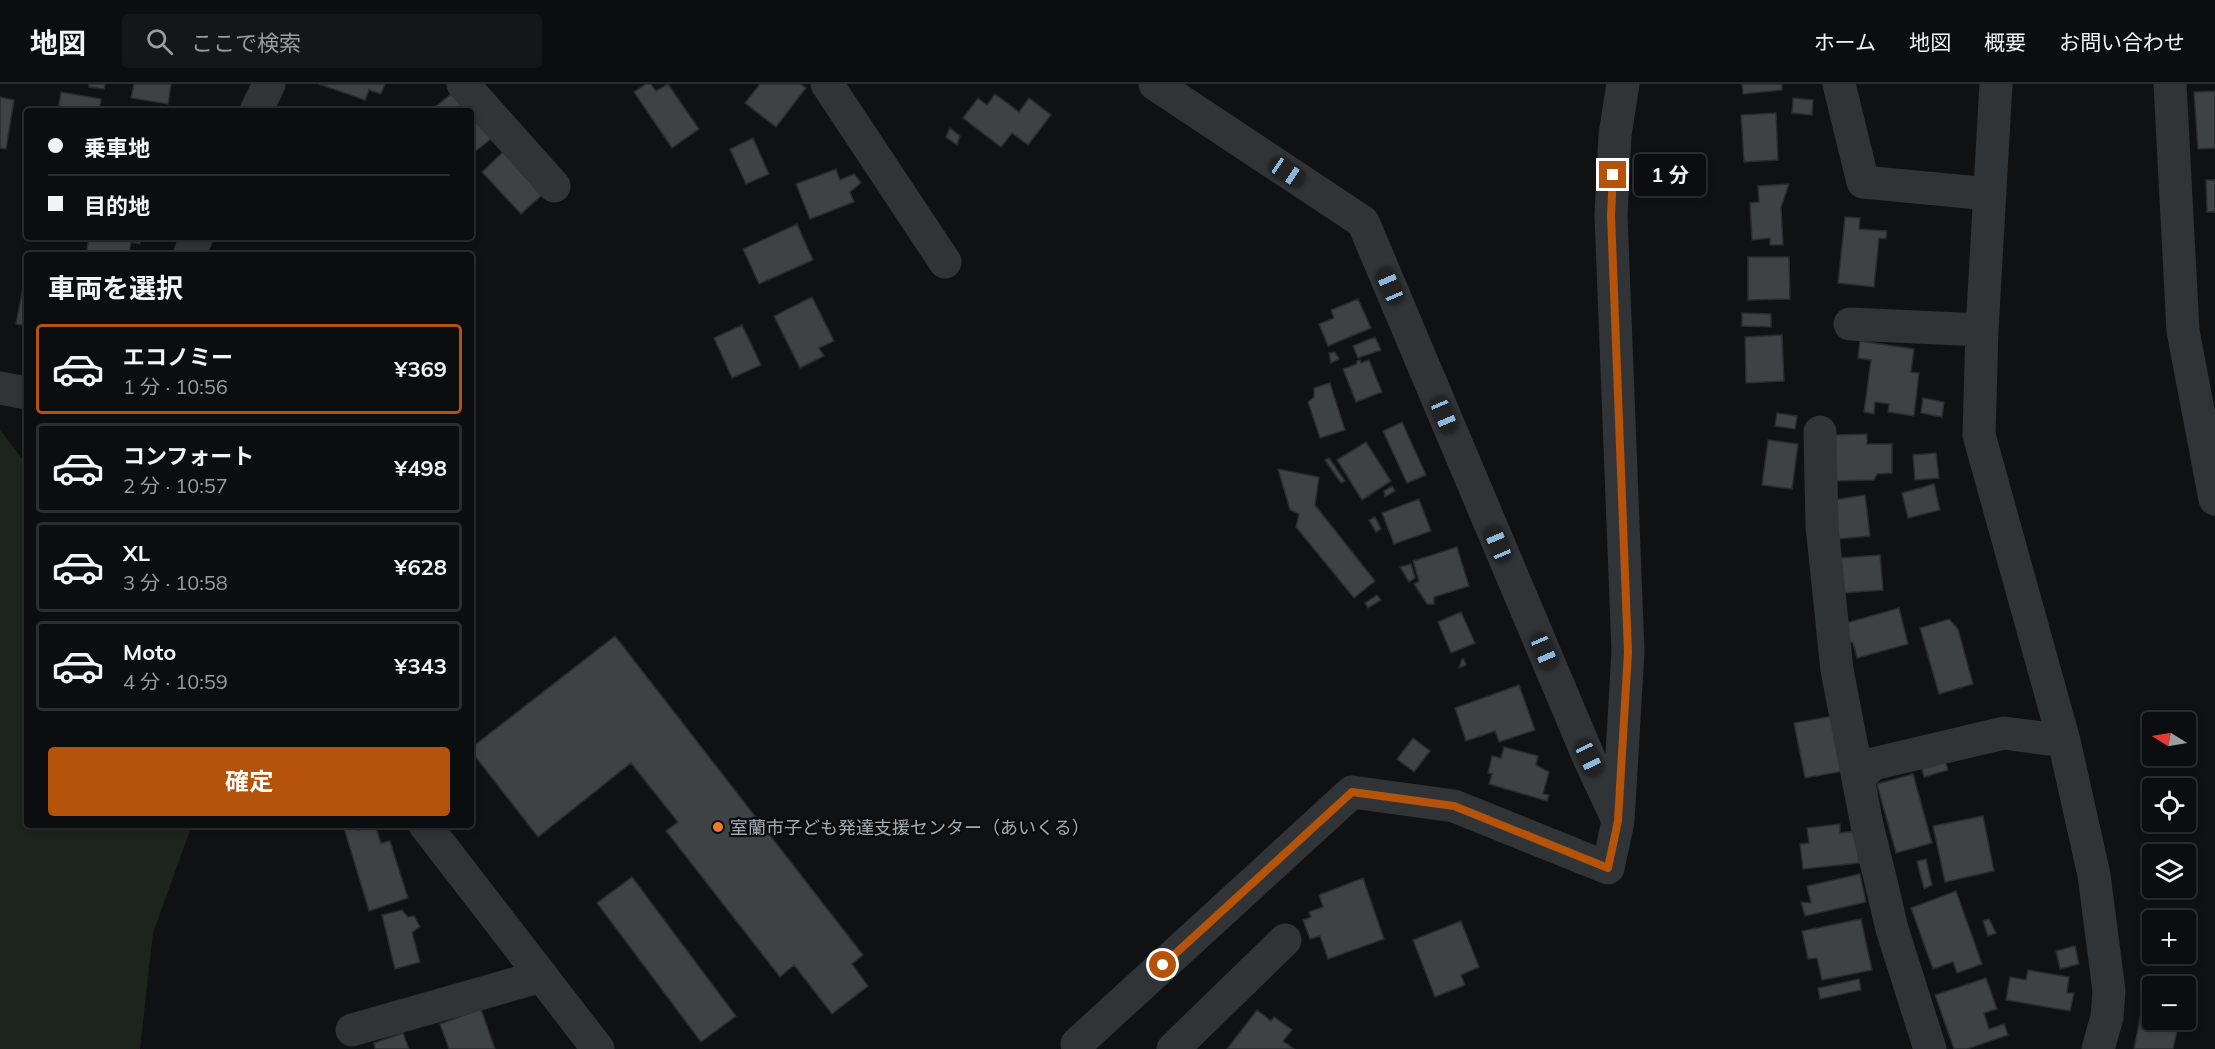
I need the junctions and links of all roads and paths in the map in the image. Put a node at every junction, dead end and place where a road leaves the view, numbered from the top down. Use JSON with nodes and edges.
{"nodes":[{"id":1,"x":269,"y":84,"type":"edge"},
{"id":2,"x":463,"y":84,"type":"edge"},
{"id":3,"x":827,"y":84,"type":"edge"},
{"id":4,"x":1155,"y":84,"type":"edge"},
{"id":5,"x":1623,"y":84,"type":"edge"},
{"id":6,"x":1839,"y":84,"type":"edge"},
{"id":7,"x":1996,"y":84,"type":"edge"},
{"id":8,"x":2170,"y":84,"type":"edge"},
{"id":9,"x":257,"y":108,"type":"edge"},
{"id":10,"x":554,"y":186,"type":"dead end"},
{"id":11,"x":1990,"y":194,"type":"junction"},
{"id":12,"x":945,"y":262,"type":"dead end"},
{"id":13,"x":1850,"y":324,"type":"dead end"},
{"id":14,"x":1982,"y":330,"type":"junction"},
{"id":15,"x":0,"y":388,"type":"edge"},
{"id":16,"x":24,"y":392,"type":"edge"},
{"id":17,"x":1820,"y":432,"type":"dead end"},
{"id":18,"x":2215,"y":499,"type":"edge"},
{"id":19,"x":2064,"y":741,"type":"junction"},
{"id":20,"x":1858,"y":778,"type":"junction"},
{"id":21,"x":1618,"y":821,"type":"junction"},
{"id":22,"x":427,"y":828,"type":"edge"},
{"id":23,"x":1285,"y":939,"type":"dead end"},
{"id":24,"x":542,"y":976,"type":"junction"},
{"id":25,"x":352,"y":1030,"type":"dead end"},
{"id":26,"x":598,"y":1049,"type":"edge"},
{"id":27,"x":1079,"y":1049,"type":"edge"},
{"id":28,"x":1173,"y":1049,"type":"edge"},
{"id":29,"x":1930,"y":1049,"type":"edge"},
{"id":30,"x":2098,"y":1049,"type":"edge"}],
"edges":[{"from":1,"to":9,"type":"street"},
{"from":2,"to":10,"type":"street"},
{"from":3,"to":12,"type":"street"},
{"from":4,"to":21,"type":"street"},
{"from":5,"to":21,"type":"street"},
{"from":6,"to":11,"type":"street"},
{"from":7,"to":11,"type":"street"},
{"from":8,"to":18,"type":"street"},
{"from":11,"to":14,"type":"street"},
{"from":13,"to":14,"type":"street"},
{"from":14,"to":19,"type":"street"},
{"from":15,"to":16,"type":"street"},
{"from":17,"to":20,"type":"street"},
{"from":19,"to":20,"type":"street"},
{"from":19,"to":30,"type":"street"},
{"from":20,"to":29,"type":"street"},
{"from":21,"to":27,"type":"street"},
{"from":22,"to":24,"type":"street"},
{"from":23,"to":28,"type":"street"},
{"from":24,"to":25,"type":"street"},
{"from":24,"to":26,"type":"street"}]}
